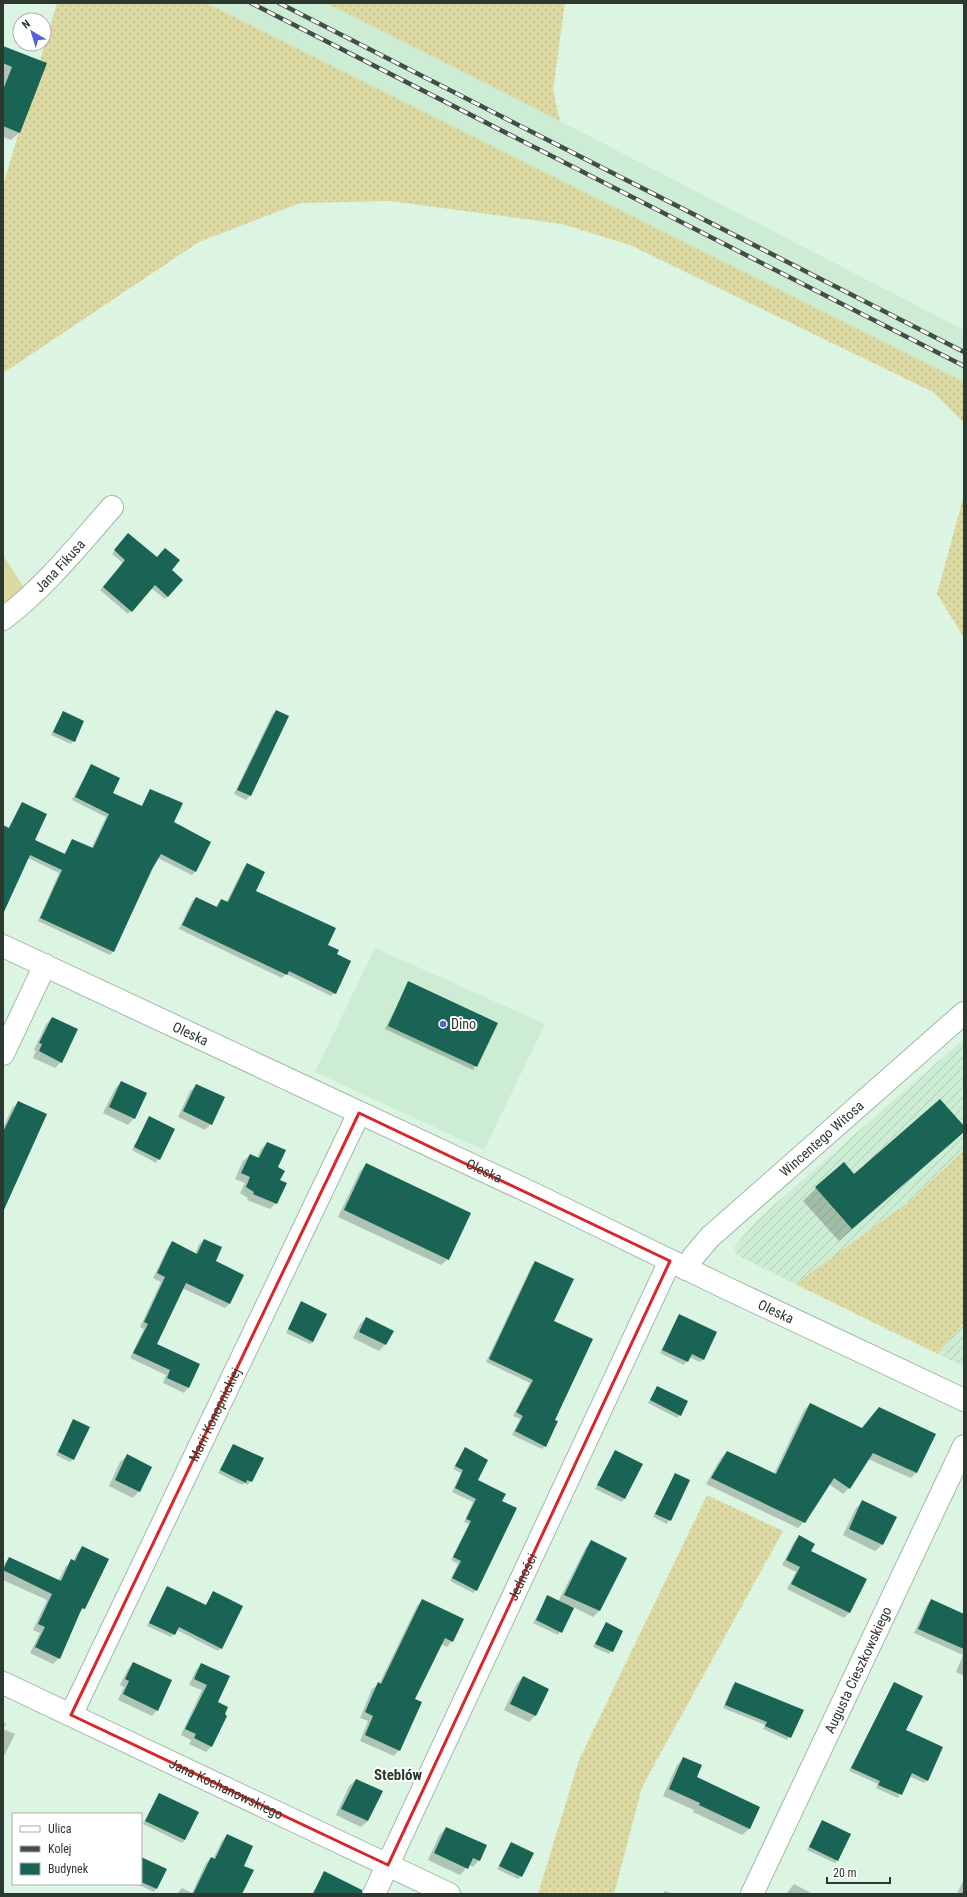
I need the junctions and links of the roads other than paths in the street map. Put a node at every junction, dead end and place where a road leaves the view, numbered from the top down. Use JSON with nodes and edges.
{"nodes":[{"id":1,"x":112,"y":507,"type":"dead end"},
{"id":2,"x":3,"y":619,"type":"edge"},
{"id":3,"x":3,"y":946,"type":"edge"},
{"id":4,"x":45,"y":965,"type":"junction"},
{"id":5,"x":964,"y":1014,"type":"edge"},
{"id":6,"x":3,"y":1054,"type":"edge"},
{"id":7,"x":359,"y":1114,"type":"junction"},
{"id":8,"x":678,"y":1265,"type":"junction"},
{"id":9,"x":964,"y":1400,"type":"edge"},
{"id":10,"x":964,"y":1446,"type":"edge"},
{"id":11,"x":3,"y":1683,"type":"edge"},
{"id":12,"x":71,"y":1715,"type":"junction"},
{"id":13,"x":388,"y":1865,"type":"junction"},
{"id":14,"x":374,"y":1894,"type":"edge"},
{"id":15,"x":449,"y":1894,"type":"edge"},
{"id":16,"x":752,"y":1894,"type":"edge"}],
"edges":[{"from":1,"to":2,"type":"street","name":"Jana Fikusa"},
{"from":3,"to":4,"type":"street","name":"Oleska"},
{"from":4,"to":6,"type":"street"},
{"from":4,"to":7,"type":"street","name":"Oleska"},
{"from":5,"to":8,"type":"street","name":"Wincentego Witosa"},
{"from":7,"to":8,"type":"street","name":"Oleska"},
{"from":7,"to":12,"type":"street","name":"Marii Konopnickiej"},
{"from":8,"to":9,"type":"street","name":"Oleska"},
{"from":8,"to":13,"type":"street","name":"Jedności"},
{"from":10,"to":16,"type":"street","name":"Augusta Cieszkowskiego"},
{"from":11,"to":12,"type":"street","name":"Jana Kochanowskiego"},
{"from":12,"to":13,"type":"street","name":"Jana Kochanowskiego"},
{"from":13,"to":14,"type":"street","name":"Jedności"},
{"from":13,"to":15,"type":"street","name":"Jana Kochanowskiego"}]}
